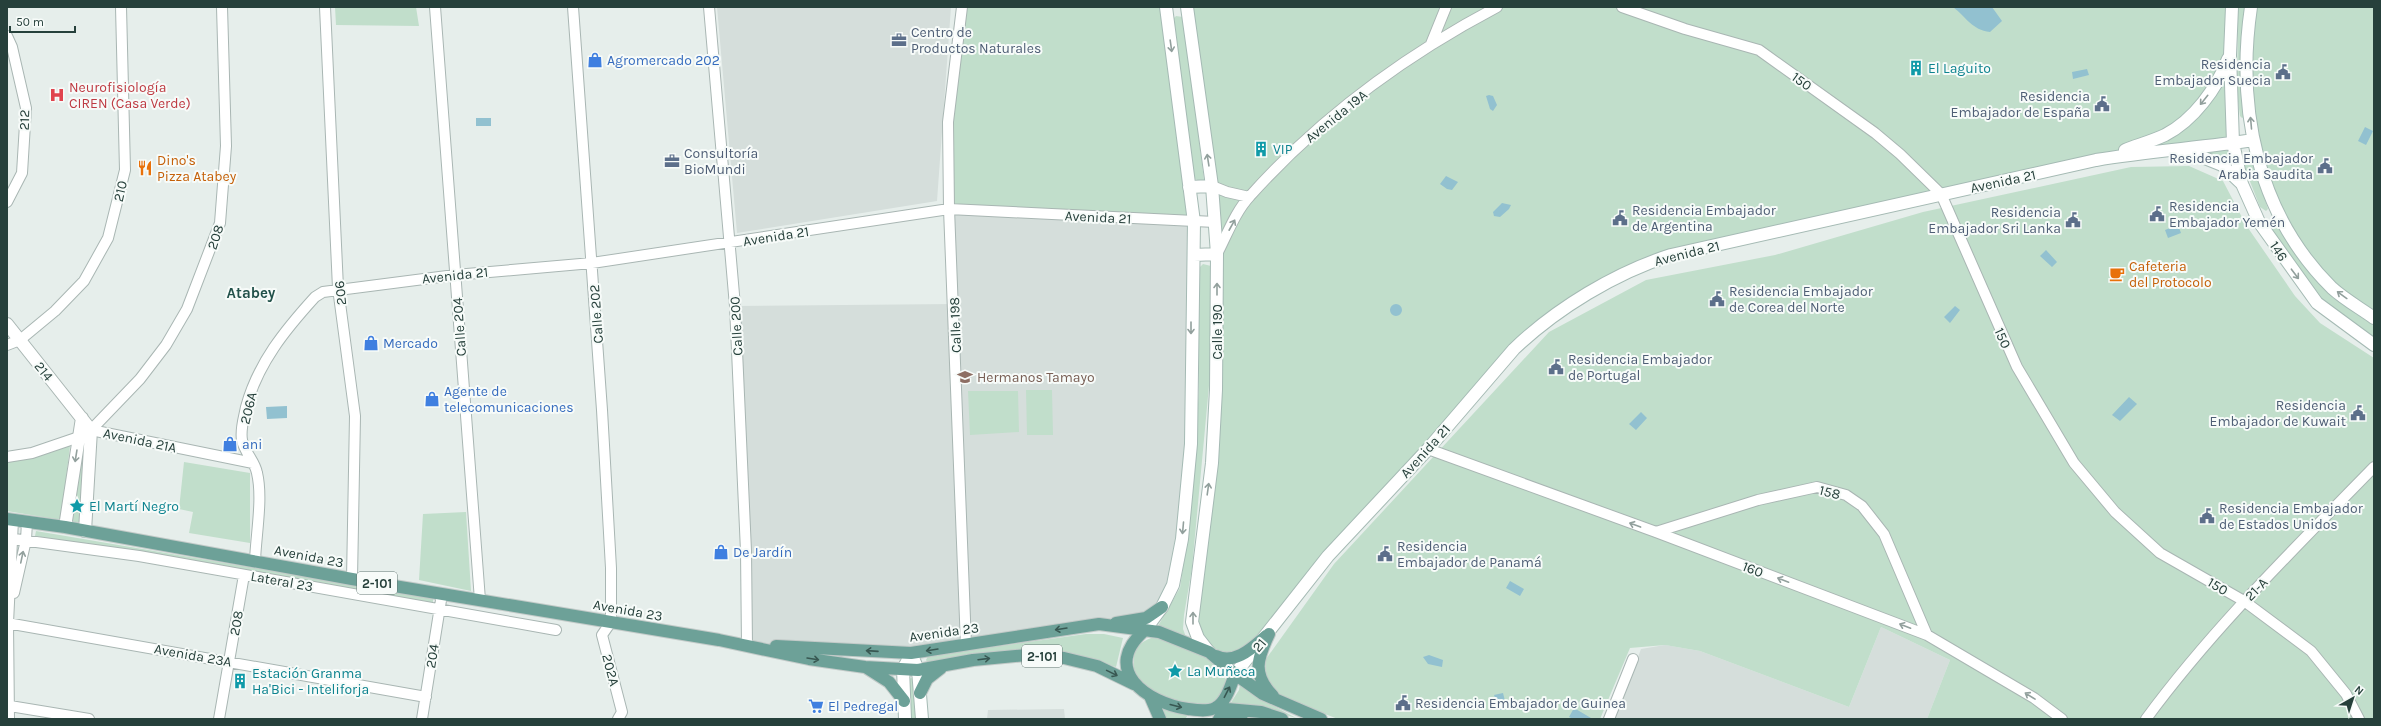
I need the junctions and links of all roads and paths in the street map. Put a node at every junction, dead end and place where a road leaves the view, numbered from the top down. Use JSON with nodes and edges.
{"nodes":[{"id":1,"x":121,"y":7,"type":"edge"},
{"id":2,"x":222,"y":7,"type":"edge"},
{"id":3,"x":325,"y":7,"type":"edge"},
{"id":4,"x":435,"y":7,"type":"edge"},
{"id":5,"x":573,"y":7,"type":"edge"},
{"id":6,"x":709,"y":7,"type":"edge"},
{"id":7,"x":962,"y":7,"type":"edge"},
{"id":8,"x":1168,"y":7,"type":"edge"},
{"id":9,"x":1187,"y":7,"type":"edge"},
{"id":10,"x":1446,"y":7,"type":"edge"},
{"id":11,"x":1497,"y":7,"type":"edge"},
{"id":12,"x":1622,"y":7,"type":"edge"},
{"id":13,"x":2252,"y":7,"type":"edge"},
{"id":14,"x":2230,"y":11,"type":"edge"},
{"id":15,"x":7,"y":36,"type":"edge"},
{"id":16,"x":1431,"y":44,"type":"junction"},
{"id":17,"x":2230,"y":55,"type":"junction"},
{"id":18,"x":2253,"y":140,"type":"junction"},
{"id":19,"x":2233,"y":143,"type":"junction"},
{"id":20,"x":2184,"y":150,"type":"junction"},
{"id":21,"x":2096,"y":160,"type":"junction"},
{"id":22,"x":2242,"y":184,"type":"junction"},
{"id":23,"x":1212,"y":186,"type":"junction"},
{"id":24,"x":1189,"y":187,"type":"junction"},
{"id":25,"x":1941,"y":194,"type":"junction"},
{"id":26,"x":1249,"y":197,"type":"junction"},
{"id":27,"x":7,"y":202,"type":"edge"},
{"id":28,"x":949,"y":209,"type":"junction"},
{"id":29,"x":2277,"y":215,"type":"junction"},
{"id":30,"x":1194,"y":222,"type":"junction"},
{"id":31,"x":1215,"y":222,"type":"junction"},
{"id":32,"x":2259,"y":222,"type":"junction"},
{"id":33,"x":730,"y":243,"type":"junction"},
{"id":34,"x":1217,"y":254,"type":"junction"},
{"id":35,"x":1194,"y":256,"type":"junction"},
{"id":36,"x":592,"y":263,"type":"junction"},
{"id":37,"x":455,"y":275,"type":"junction"},
{"id":38,"x":338,"y":288,"type":"junction"},
{"id":39,"x":2374,"y":318,"type":"edge"},
{"id":40,"x":7,"y":324,"type":"edge"},
{"id":41,"x":20,"y":340,"type":"junction"},
{"id":42,"x":7,"y":345,"type":"edge"},
{"id":43,"x":2374,"y":345,"type":"edge"},
{"id":44,"x":82,"y":418,"type":"junction"},
{"id":45,"x":92,"y":430,"type":"junction"},
{"id":46,"x":79,"y":437,"type":"junction"},
{"id":47,"x":1428,"y":449,"type":"junction"},
{"id":48,"x":7,"y":457,"type":"edge"},
{"id":49,"x":253,"y":463,"type":"junction"},
{"id":50,"x":2374,"y":467,"type":"edge"},
{"id":51,"x":10,"y":519,"type":"edge"},
{"id":52,"x":27,"y":522,"type":"junction"},
{"id":53,"x":64,"y":527,"type":"junction"},
{"id":54,"x":85,"y":531,"type":"junction"},
{"id":55,"x":1656,"y":532,"type":"junction"},
{"id":56,"x":10,"y":538,"type":"edge"},
{"id":57,"x":26,"y":540,"type":"junction"},
{"id":58,"x":255,"y":561,"type":"junction"},
{"id":59,"x":244,"y":575,"type":"junction"},
{"id":60,"x":352,"y":579,"type":"junction"},
{"id":61,"x":442,"y":594,"type":"junction"},
{"id":62,"x":480,"y":600,"type":"junction"},
{"id":63,"x":2244,"y":601,"type":"junction"},
{"id":64,"x":1162,"y":607,"type":"junction"},
{"id":65,"x":440,"y":609,"type":"junction"},
{"id":66,"x":612,"y":622,"type":"junction"},
{"id":67,"x":8,"y":623,"type":"edge"},
{"id":68,"x":1099,"y":624,"type":"junction"},
{"id":69,"x":556,"y":630,"type":"dead end"},
{"id":70,"x":1145,"y":630,"type":"junction"},
{"id":71,"x":1269,"y":634,"type":"junction"},
{"id":72,"x":1927,"y":635,"type":"junction"},
{"id":73,"x":966,"y":645,"type":"junction"},
{"id":74,"x":747,"y":646,"type":"junction"},
{"id":75,"x":911,"y":654,"type":"junction"},
{"id":76,"x":1212,"y":654,"type":"junction"},
{"id":77,"x":1633,"y":659,"type":"dead end"},
{"id":78,"x":229,"y":662,"type":"junction"},
{"id":79,"x":946,"y":665,"type":"junction"},
{"id":80,"x":865,"y":667,"type":"junction"},
{"id":81,"x":903,"y":669,"type":"junction"},
{"id":82,"x":918,"y":670,"type":"junction"},
{"id":83,"x":1235,"y":674,"type":"junction"},
{"id":84,"x":1134,"y":684,"type":"junction"},
{"id":85,"x":920,"y":693,"type":"junction"},
{"id":86,"x":1150,"y":696,"type":"junction"},
{"id":87,"x":426,"y":697,"type":"junction"},
{"id":88,"x":904,"y":700,"type":"junction"},
{"id":89,"x":1282,"y":703,"type":"junction"},
{"id":90,"x":10,"y":706,"type":"junction"},
{"id":91,"x":1213,"y":712,"type":"edge"},
{"id":92,"x":9,"y":719,"type":"edge"},
{"id":93,"x":89,"y":719,"type":"edge"},
{"id":94,"x":219,"y":719,"type":"edge"},
{"id":95,"x":422,"y":719,"type":"edge"},
{"id":96,"x":618,"y":719,"type":"edge"},
{"id":97,"x":905,"y":719,"type":"edge"},
{"id":98,"x":922,"y":719,"type":"edge"},
{"id":99,"x":1160,"y":719,"type":"edge"},
{"id":100,"x":1196,"y":719,"type":"edge"},
{"id":101,"x":1282,"y":719,"type":"edge"},
{"id":102,"x":1321,"y":719,"type":"edge"},
{"id":103,"x":1609,"y":719,"type":"edge"},
{"id":104,"x":2062,"y":719,"type":"edge"},
{"id":105,"x":2146,"y":719,"type":"edge"},
{"id":106,"x":2359,"y":719,"type":"edge"}],
"edges":[{"from":1,"to":41,"type":"street","name":"210"},
{"from":2,"to":45,"type":"street","name":"208"},
{"from":3,"to":38,"type":"street","name":"206"},
{"from":4,"to":37,"type":"street","name":"Calle 204"},
{"from":5,"to":36,"type":"street","name":"Calle 202"},
{"from":6,"to":33,"type":"street","name":"Calle 200"},
{"from":7,"to":28,"type":"street","name":"Calle 198"},
{"from":8,"to":24,"type":"main road","name":"Calle 190","one_way":true},
{"from":23,"to":9,"type":"main road","name":"Calle 190","one_way":true},
{"from":10,"to":16,"type":"street"},
{"from":11,"to":16,"type":"street","name":"Avenida 19A"},
{"from":12,"to":25,"type":"street","name":"150"},
{"from":18,"to":13,"type":"main road","name":"146","one_way":true},
{"from":14,"to":17,"type":"main road","name":"146"},
{"from":15,"to":27,"type":"street","name":"212"},
{"from":16,"to":26,"type":"street","name":"Avenida 19A"},
{"from":17,"to":19,"type":"main road","name":"146"},
{"from":17,"to":21,"type":"main road","one_way":true},
{"from":18,"to":19,"type":"main road","name":"Avenida 21"},
{"from":18,"to":29,"type":"main road","name":"146"},
{"from":19,"to":20,"type":"main road","name":"Avenida 21"},
{"from":19,"to":22,"type":"main road","name":"146"},
{"from":20,"to":21,"type":"main road","name":"Avenida 21"},
{"from":20,"to":22,"type":"main road"},
{"from":21,"to":25,"type":"main road","name":"Avenida 21"},
{"from":22,"to":32,"type":"main road","name":"146"},
{"from":23,"to":24,"type":"main road"},
{"from":23,"to":26,"type":"street"},
{"from":23,"to":31,"type":"main road","name":"Calle 190"},
{"from":24,"to":30,"type":"main road","name":"Calle 190"},
{"from":25,"to":47,"type":"main road","name":"Avenida 21"},
{"from":25,"to":63,"type":"street","name":"150"},
{"from":34,"to":26,"type":"street","name":"Avenida 19A","one_way":true},
{"from":28,"to":30,"type":"street","name":"Avenida 21"},
{"from":28,"to":33,"type":"street","name":"Avenida 21"},
{"from":28,"to":73,"type":"street","name":"Calle 198"},
{"from":29,"to":32,"type":"main road"},
{"from":39,"to":29,"type":"main road","name":"146","one_way":true},
{"from":30,"to":31,"type":"street","name":"Avenida 21"},
{"from":30,"to":35,"type":"main road","name":"Calle 190"},
{"from":31,"to":34,"type":"main road","name":"Calle 190"},
{"from":32,"to":43,"type":"main road","name":"146","one_way":true},
{"from":33,"to":36,"type":"street","name":"Avenida 21"},
{"from":33,"to":74,"type":"street","name":"Calle 200"},
{"from":34,"to":35,"type":"main road"},
{"from":76,"to":34,"type":"main road","name":"Calle 190","one_way":true},
{"from":35,"to":64,"type":"main road","name":"Calle 190","one_way":true},
{"from":36,"to":37,"type":"street","name":"Avenida 21"},
{"from":36,"to":66,"type":"street","name":"Calle 202"},
{"from":37,"to":38,"type":"street","name":"Avenida 21"},
{"from":37,"to":62,"type":"street","name":"Calle 204"},
{"from":38,"to":49,"type":"street","name":"206A"},
{"from":38,"to":60,"type":"street","name":"206"},
{"from":40,"to":41,"type":"main road","name":"214"},
{"from":41,"to":42,"type":"street"},
{"from":41,"to":44,"type":"main road","name":"214"},
{"from":44,"to":45,"type":"main road","name":"214"},
{"from":44,"to":46,"type":"main road"},
{"from":45,"to":46,"type":"street","name":"Avenida 21A"},
{"from":45,"to":49,"type":"street","name":"Avenida 21A"},
{"from":45,"to":54,"type":"main road"},
{"from":46,"to":48,"type":"street","name":"Avenida 21A"},
{"from":46,"to":53,"type":"main road","one_way":true},
{"from":55,"to":47,"type":"street","name":"160","one_way":true},
{"from":47,"to":71,"type":"main road","name":"Avenida 21"},
{"from":49,"to":58,"type":"street","name":"206A"},
{"from":50,"to":63,"type":"street","name":"21-A"},
{"from":51,"to":52,"type":"main road","name":"Avenida 23","number":"2-101"},
{"from":51,"to":56,"type":"street"},
{"from":52,"to":53,"type":"main road","name":"Avenida 23","number":"2-101"},
{"from":52,"to":57,"type":"street"},
{"from":53,"to":54,"type":"main road","name":"Avenida 23","number":"2-101"},
{"from":54,"to":58,"type":"main road","name":"Avenida 23","number":"2-101"},
{"from":72,"to":55,"type":"street","name":"160","one_way":true},
{"from":55,"to":72,"type":"street","name":"158"},
{"from":56,"to":57,"type":"street","name":"Lateral 23"},
{"from":56,"to":67,"type":"street"},
{"from":57,"to":59,"type":"street","name":"Lateral 23"},
{"from":67,"to":57,"type":"street","one_way":true},
{"from":58,"to":60,"type":"main road","name":"Avenida 23","number":"2-101"},
{"from":59,"to":65,"type":"street","name":"Lateral 23"},
{"from":59,"to":78,"type":"street","name":"208"},
{"from":60,"to":61,"type":"main road","name":"Avenida 23","number":"2-101"},
{"from":61,"to":62,"type":"main road","name":"Avenida 23","number":"2-101"},
{"from":61,"to":65,"type":"street","name":"204"},
{"from":62,"to":66,"type":"main road","name":"Avenida 23","number":"2-101"},
{"from":63,"to":105,"type":"street","name":"21-A"},
{"from":63,"to":106,"type":"street","name":"150"},
{"from":64,"to":68,"type":"main road"},
{"from":64,"to":70,"type":"main road","name":"Calle 190"},
{"from":65,"to":69,"type":"street","name":"Lateral 23"},
{"from":65,"to":87,"type":"street","name":"204"},
{"from":66,"to":74,"type":"main road","name":"Avenida 23","number":"2-101"},
{"from":66,"to":96,"type":"street","name":"202A"},
{"from":67,"to":78,"type":"street","name":"Avenida 23A"},
{"from":67,"to":90,"type":"street"},
{"from":68,"to":70,"type":"main road","name":"Avenida 23","number":"2-101"},
{"from":68,"to":73,"type":"main road","name":"Avenida 23","number":"2-101","one_way":true},
{"from":70,"to":76,"type":"main road","name":"Avenida 23"},
{"from":70,"to":84,"type":"main road"},
{"from":71,"to":76,"type":"main road"},
{"from":71,"to":83,"type":"main road","name":"21"},
{"from":71,"to":89,"type":"main road"},
{"from":104,"to":72,"type":"street","name":"160","one_way":true},
{"from":73,"to":75,"type":"main road","name":"Avenida 23","number":"2-101","one_way":true},
{"from":75,"to":74,"type":"main road","name":"Avenida 23","number":"2-101","one_way":true},
{"from":74,"to":80,"type":"main road","name":"Avenida 23","number":"2-101","one_way":true},
{"from":75,"to":81,"type":"main road"},
{"from":75,"to":82,"type":"main road"},
{"from":76,"to":83,"type":"main road"},
{"from":77,"to":103,"type":"street"},
{"from":78,"to":87,"type":"street","name":"Avenida 23A"},
{"from":78,"to":94,"type":"street","name":"208"},
{"from":79,"to":82,"type":"main road","name":"Avenida 23","number":"2-101"},
{"from":79,"to":84,"type":"main road","name":"Avenida 23","number":"2-101","one_way":true},
{"from":79,"to":85,"type":"main road"},
{"from":80,"to":81,"type":"main road","name":"Avenida 23","number":"2-101"},
{"from":80,"to":88,"type":"main road"},
{"from":81,"to":82,"type":"main road","name":"Avenida 23","number":"2-101"},
{"from":81,"to":88,"type":"main road"},
{"from":82,"to":85,"type":"main road"},
{"from":83,"to":89,"type":"main road"},
{"from":91,"to":83,"type":"main road","one_way":true},
{"from":84,"to":86,"type":"main road","name":"Avenida 23"},
{"from":85,"to":98,"type":"main road"},
{"from":86,"to":91,"type":"main road","name":"Avenida 23","one_way":true},
{"from":86,"to":99,"type":"main road"},
{"from":87,"to":95,"type":"street","name":"204"},
{"from":88,"to":97,"type":"main road"},
{"from":89,"to":102,"type":"main road"},
{"from":90,"to":92,"type":"street"},
{"from":90,"to":93,"type":"street"},
{"from":91,"to":100,"type":"main road"},
{"from":91,"to":101,"type":"main road","name":"Avenida 23"}]}
